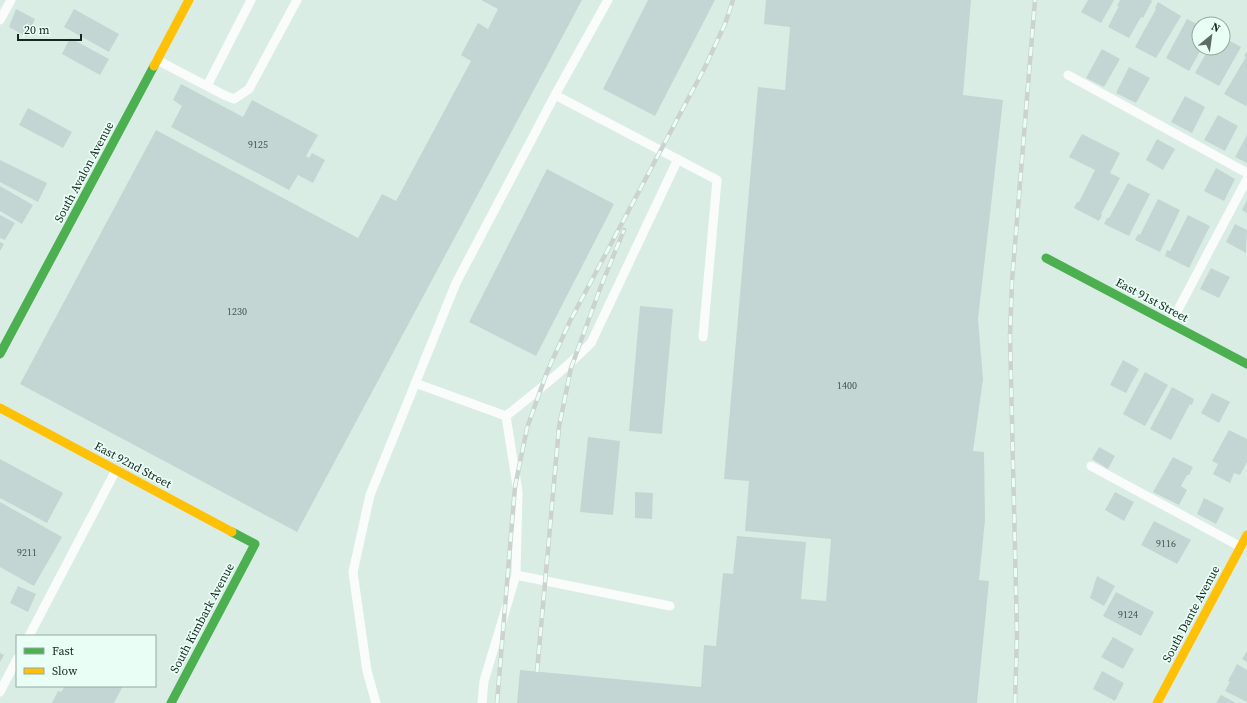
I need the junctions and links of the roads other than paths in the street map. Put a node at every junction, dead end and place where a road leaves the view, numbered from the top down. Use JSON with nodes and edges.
{"nodes":[{"id":1,"x":11,"y":0,"type":"edge"},
{"id":2,"x":189,"y":0,"type":"edge"},
{"id":3,"x":251,"y":0,"type":"edge"},
{"id":4,"x":297,"y":0,"type":"edge"},
{"id":5,"x":608,"y":0,"type":"edge"},
{"id":6,"x":0,"y":20,"type":"edge"},
{"id":7,"x":157,"y":60,"type":"junction"},
{"id":8,"x":1068,"y":75,"type":"dead end"},
{"id":9,"x":207,"y":86,"type":"junction"},
{"id":10,"x":555,"y":95,"type":"junction"},
{"id":11,"x":678,"y":159,"type":"junction"},
{"id":12,"x":1247,"y":173,"type":"edge"},
{"id":13,"x":1247,"y":179,"type":"edge"},
{"id":14,"x":1046,"y":258,"type":"dead end"},
{"id":15,"x":1171,"y":324,"type":"junction"},
{"id":16,"x":703,"y":337,"type":"dead end"},
{"id":17,"x":0,"y":354,"type":"edge"},
{"id":18,"x":1247,"y":364,"type":"edge"},
{"id":19,"x":416,"y":383,"type":"junction"},
{"id":20,"x":0,"y":408,"type":"edge"},
{"id":21,"x":506,"y":416,"type":"junction"},
{"id":22,"x":1091,"y":466,"type":"dead end"},
{"id":23,"x":116,"y":470,"type":"junction"},
{"id":24,"x":1247,"y":535,"type":"edge"},
{"id":25,"x":255,"y":544,"type":"joint"},
{"id":26,"x":1240,"y":548,"type":"junction"},
{"id":27,"x":516,"y":575,"type":"junction"},
{"id":28,"x":670,"y":606,"type":"dead end"},
{"id":29,"x":30,"y":635,"type":"edge"},
{"id":30,"x":16,"y":662,"type":"edge"},
{"id":31,"x":0,"y":692,"type":"edge"},
{"id":32,"x":170,"y":703,"type":"edge"},
{"id":33,"x":376,"y":703,"type":"edge"},
{"id":34,"x":482,"y":703,"type":"edge"},
{"id":35,"x":1157,"y":703,"type":"edge"}],
"edges":[{"from":1,"to":6,"type":"lane"},
{"from":2,"to":7,"type":"street","name":"South Avalon Avenue"},
{"from":3,"to":9,"type":"lane"},
{"from":4,"to":9,"type":"lane"},
{"from":5,"to":10,"type":"lane"},
{"from":7,"to":9,"type":"lane"},
{"from":7,"to":17,"type":"street","name":"South Avalon Avenue"},
{"from":8,"to":12,"type":"lane"},
{"from":10,"to":11,"type":"lane"},
{"from":10,"to":19,"type":"lane"},
{"from":11,"to":16,"type":"lane"},
{"from":11,"to":21,"type":"lane"},
{"from":13,"to":15,"type":"lane"},
{"from":14,"to":15,"type":"street","name":"East 91st Street"},
{"from":15,"to":18,"type":"street","name":"East 91st Street"},
{"from":19,"to":21,"type":"lane"},
{"from":19,"to":33,"type":"lane"},
{"from":20,"to":23,"type":"street","name":"East 92nd Street"},
{"from":21,"to":27,"type":"lane"},
{"from":22,"to":26,"type":"lane"},
{"from":23,"to":25,"type":"street","name":"East 92nd Street"},
{"from":23,"to":29,"type":"lane"},
{"from":24,"to":26,"type":"street","name":"South Dante Avenue"},
{"from":25,"to":32,"type":"street","name":"South Kimbark Avenue"},
{"from":26,"to":35,"type":"street","name":"South Dante Avenue"},
{"from":27,"to":28,"type":"lane"},
{"from":27,"to":34,"type":"lane"},
{"from":30,"to":31,"type":"lane"}]}
